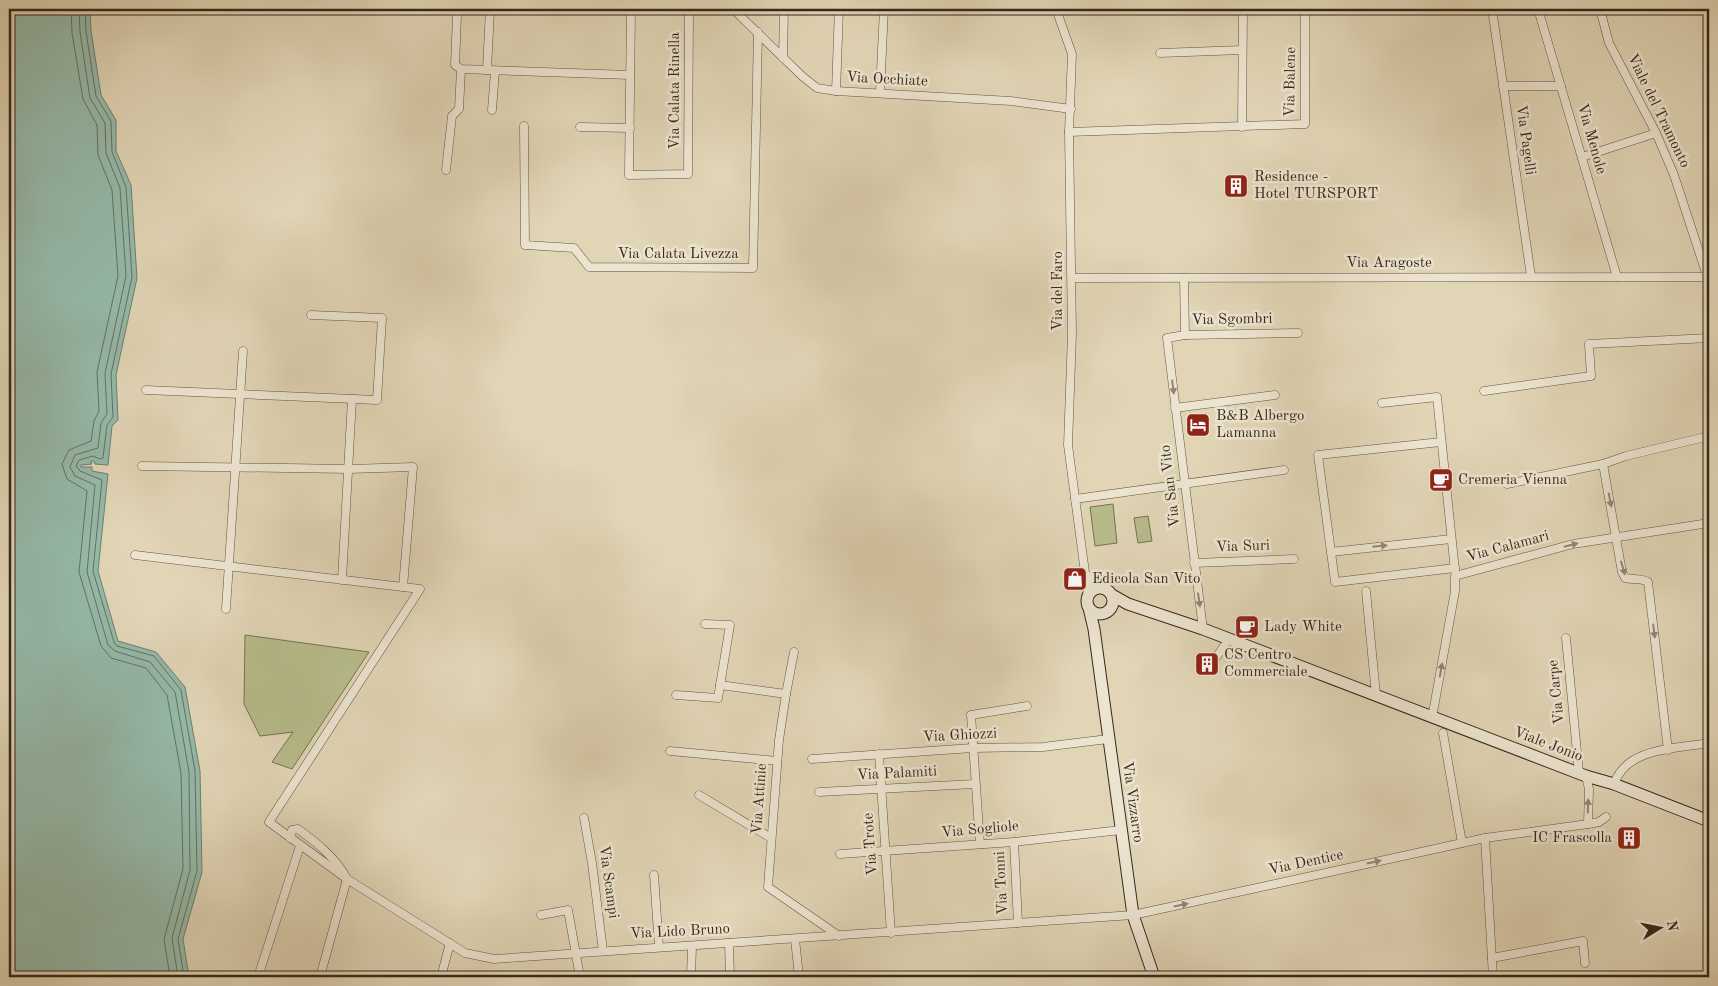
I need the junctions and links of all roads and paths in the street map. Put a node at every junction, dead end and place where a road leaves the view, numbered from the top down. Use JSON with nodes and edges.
{"nodes":[{"id":1,"x":490,"y":9,"type":"edge"},
{"id":2,"x":630,"y":9,"type":"edge"},
{"id":3,"x":689,"y":9,"type":"edge"},
{"id":4,"x":733,"y":9,"type":"edge"},
{"id":5,"x":784,"y":9,"type":"edge"},
{"id":6,"x":839,"y":9,"type":"edge"},
{"id":7,"x":884,"y":9,"type":"edge"},
{"id":8,"x":1056,"y":9,"type":"edge"},
{"id":9,"x":1070,"y":9,"type":"edge"},
{"id":10,"x":1243,"y":9,"type":"edge"},
{"id":11,"x":1305,"y":9,"type":"edge"},
{"id":12,"x":1492,"y":9,"type":"edge"},
{"id":13,"x":1538,"y":9,"type":"edge"},
{"id":14,"x":1600,"y":9,"type":"edge"},
{"id":15,"x":457,"y":16,"type":"dead end"},
{"id":16,"x":758,"y":32,"type":"junction"},
{"id":17,"x":1242,"y":50,"type":"junction"},
{"id":18,"x":1160,"y":53,"type":"dead end"},
{"id":19,"x":783,"y":58,"type":"junction"},
{"id":20,"x":461,"y":69,"type":"junction"},
{"id":21,"x":491,"y":70,"type":"junction"},
{"id":22,"x":630,"y":74,"type":"junction"},
{"id":23,"x":1503,"y":86,"type":"junction"},
{"id":24,"x":1561,"y":86,"type":"junction"},
{"id":25,"x":836,"y":91,"type":"junction"},
{"id":26,"x":880,"y":92,"type":"junction"},
{"id":27,"x":1071,"y":109,"type":"junction"},
{"id":28,"x":492,"y":110,"type":"dead end"},
{"id":29,"x":524,"y":126,"type":"dead end"},
{"id":30,"x":580,"y":127,"type":"dead end"},
{"id":31,"x":1242,"y":127,"type":"junction"},
{"id":32,"x":630,"y":128,"type":"junction"},
{"id":33,"x":1070,"y":132,"type":"junction"},
{"id":34,"x":1656,"y":133,"type":"junction"},
{"id":35,"x":1582,"y":157,"type":"junction"},
{"id":36,"x":446,"y":170,"type":"dead end"},
{"id":37,"x":1531,"y":276,"type":"junction"},
{"id":38,"x":1617,"y":277,"type":"junction"},
{"id":39,"x":1072,"y":278,"type":"junction"},
{"id":40,"x":1184,"y":278,"type":"junction"},
{"id":41,"x":1708,"y":280,"type":"edge"},
{"id":42,"x":311,"y":315,"type":"dead end"},
{"id":43,"x":1298,"y":333,"type":"dead end"},
{"id":44,"x":1185,"y":335,"type":"junction"},
{"id":45,"x":1167,"y":338,"type":"joint"},
{"id":46,"x":1709,"y":338,"type":"edge"},
{"id":47,"x":243,"y":351,"type":"dead end"},
{"id":48,"x":146,"y":390,"type":"dead end"},
{"id":49,"x":1484,"y":391,"type":"dead end"},
{"id":50,"x":240,"y":394,"type":"junction"},
{"id":51,"x":1275,"y":395,"type":"dead end"},
{"id":52,"x":352,"y":399,"type":"junction"},
{"id":53,"x":1382,"y":403,"type":"dead end"},
{"id":54,"x":1175,"y":408,"type":"junction"},
{"id":55,"x":1709,"y":436,"type":"edge"},
{"id":56,"x":1441,"y":442,"type":"junction"},
{"id":57,"x":1603,"y":464,"type":"junction"},
{"id":58,"x":142,"y":466,"type":"dead end"},
{"id":59,"x":236,"y":468,"type":"junction"},
{"id":60,"x":349,"y":469,"type":"junction"},
{"id":61,"x":1284,"y":470,"type":"dead end"},
{"id":62,"x":1185,"y":484,"type":"junction"},
{"id":63,"x":1507,"y":484,"type":"dead end"},
{"id":64,"x":1075,"y":499,"type":"junction"},
{"id":65,"x":1709,"y":522,"type":"edge"},
{"id":66,"x":1617,"y":535,"type":"junction"},
{"id":67,"x":1451,"y":539,"type":"junction"},
{"id":68,"x":1331,"y":552,"type":"junction"},
{"id":69,"x":135,"y":555,"type":"dead end"},
{"id":70,"x":1294,"y":559,"type":"dead end"},
{"id":71,"x":1194,"y":563,"type":"junction"},
{"id":72,"x":229,"y":567,"type":"junction"},
{"id":73,"x":1455,"y":572,"type":"junction"},
{"id":74,"x":1086,"y":574,"type":"junction"},
{"id":75,"x":342,"y":580,"type":"junction"},
{"id":76,"x":403,"y":587,"type":"junction"},
{"id":77,"x":1098,"y":588,"type":"junction"},
{"id":78,"x":1366,"y":591,"type":"dead end"},
{"id":79,"x":1088,"y":595,"type":"junction"},
{"id":80,"x":1112,"y":595,"type":"junction"},
{"id":81,"x":1128,"y":604,"type":"junction"},
{"id":82,"x":1089,"y":608,"type":"junction"},
{"id":83,"x":1111,"y":608,"type":"junction"},
{"id":84,"x":226,"y":609,"type":"dead end"},
{"id":85,"x":1100,"y":614,"type":"junction"},
{"id":86,"x":705,"y":624,"type":"dead end"},
{"id":87,"x":1094,"y":629,"type":"junction"},
{"id":88,"x":1203,"y":629,"type":"junction"},
{"id":89,"x":1566,"y":638,"type":"dead end"},
{"id":90,"x":1229,"y":639,"type":"junction"},
{"id":91,"x":794,"y":652,"type":"dead end"},
{"id":92,"x":1215,"y":659,"type":"dead end"},
{"id":93,"x":720,"y":685,"type":"junction"},
{"id":94,"x":786,"y":694,"type":"junction"},
{"id":95,"x":676,"y":695,"type":"dead end"},
{"id":96,"x":1376,"y":695,"type":"junction"},
{"id":97,"x":1027,"y":706,"type":"dead end"},
{"id":98,"x":1432,"y":718,"type":"junction"},
{"id":99,"x":1443,"y":733,"type":"dead end"},
{"id":100,"x":1108,"y":739,"type":"junction"},
{"id":101,"x":1709,"y":743,"type":"edge"},
{"id":102,"x":973,"y":748,"type":"junction"},
{"id":103,"x":1668,"y":750,"type":"junction"},
{"id":104,"x":670,"y":751,"type":"dead end"},
{"id":105,"x":879,"y":754,"type":"junction"},
{"id":106,"x":812,"y":759,"type":"dead end"},
{"id":107,"x":777,"y":761,"type":"junction"},
{"id":108,"x":1583,"y":775,"type":"junction"},
{"id":109,"x":1600,"y":780,"type":"junction"},
{"id":110,"x":975,"y":784,"type":"junction"},
{"id":111,"x":1614,"y":784,"type":"junction"},
{"id":112,"x":882,"y":788,"type":"junction"},
{"id":113,"x":1589,"y":788,"type":"junction"},
{"id":114,"x":819,"y":792,"type":"dead end"},
{"id":115,"x":700,"y":795,"type":"dead end"},
{"id":116,"x":1606,"y":817,"type":"dead end"},
{"id":117,"x":584,"y":818,"type":"dead end"},
{"id":118,"x":1709,"y":821,"type":"edge"},
{"id":119,"x":1588,"y":824,"type":"junction"},
{"id":120,"x":1121,"y":830,"type":"junction"},
{"id":121,"x":290,"y":838,"type":"junction"},
{"id":122,"x":771,"y":838,"type":"junction"},
{"id":123,"x":1485,"y":838,"type":"junction"},
{"id":124,"x":1014,"y":842,"type":"junction"},
{"id":125,"x":1462,"y":843,"type":"junction"},
{"id":126,"x":980,"y":844,"type":"junction"},
{"id":127,"x":300,"y":846,"type":"junction"},
{"id":128,"x":885,"y":851,"type":"junction"},
{"id":129,"x":840,"y":854,"type":"dead end"},
{"id":130,"x":654,"y":875,"type":"dead end"},
{"id":131,"x":347,"y":879,"type":"junction"},
{"id":132,"x":541,"y":915,"type":"dead end"},
{"id":133,"x":1133,"y":915,"type":"junction"},
{"id":134,"x":1018,"y":924,"type":"junction"},
{"id":135,"x":891,"y":933,"type":"junction"},
{"id":136,"x":839,"y":936,"type":"junction"},
{"id":137,"x":796,"y":939,"type":"junction"},
{"id":138,"x":450,"y":943,"type":"junction"},
{"id":139,"x":729,"y":943,"type":"junction"},
{"id":140,"x":692,"y":946,"type":"junction"},
{"id":141,"x":659,"y":947,"type":"junction"},
{"id":142,"x":603,"y":951,"type":"junction"},
{"id":143,"x":575,"y":952,"type":"junction"},
{"id":144,"x":1492,"y":958,"type":"junction"},
{"id":145,"x":1585,"y":964,"type":"dead end"},
{"id":146,"x":258,"y":977,"type":"edge"},
{"id":147,"x":320,"y":977,"type":"edge"},
{"id":148,"x":440,"y":977,"type":"edge"},
{"id":149,"x":580,"y":977,"type":"edge"},
{"id":150,"x":691,"y":977,"type":"edge"},
{"id":151,"x":730,"y":977,"type":"edge"},
{"id":152,"x":799,"y":977,"type":"edge"},
{"id":153,"x":1154,"y":977,"type":"edge"},
{"id":154,"x":1493,"y":977,"type":"edge"}],
"edges":[{"from":1,"to":21,"type":"street"},
{"from":2,"to":22,"type":"street"},
{"from":3,"to":32,"type":"street","name":"Via Calata Rinella"},
{"from":4,"to":16,"type":"street","name":"Via Occhiate"},
{"from":5,"to":19,"type":"street"},
{"from":6,"to":25,"type":"street"},
{"from":7,"to":26,"type":"street"},
{"from":8,"to":9,"type":"street"},
{"from":8,"to":27,"type":"street","name":"Via del Faro"},
{"from":10,"to":17,"type":"street"},
{"from":11,"to":31,"type":"street","name":"Via Balene"},
{"from":12,"to":23,"type":"street","name":"Via Pagelli"},
{"from":13,"to":24,"type":"street","name":"Via Menole"},
{"from":14,"to":34,"type":"street","name":"Viale del Tramonto"},
{"from":15,"to":20,"type":"street"},
{"from":16,"to":19,"type":"street","name":"Via Occhiate"},
{"from":16,"to":29,"type":"street","name":"Via Calata Livezza"},
{"from":17,"to":18,"type":"street"},
{"from":17,"to":31,"type":"street"},
{"from":19,"to":25,"type":"street","name":"Via Occhiate"},
{"from":20,"to":21,"type":"street"},
{"from":20,"to":36,"type":"street"},
{"from":21,"to":22,"type":"street"},
{"from":21,"to":28,"type":"street"},
{"from":22,"to":32,"type":"street"},
{"from":23,"to":24,"type":"street"},
{"from":23,"to":37,"type":"street","name":"Via Pagelli"},
{"from":24,"to":35,"type":"street","name":"Via Menole"},
{"from":25,"to":26,"type":"street","name":"Via Occhiate"},
{"from":26,"to":27,"type":"street","name":"Via Occhiate"},
{"from":27,"to":33,"type":"street","name":"Via del Faro"},
{"from":30,"to":32,"type":"street"},
{"from":31,"to":33,"type":"street","name":"Via Balene"},
{"from":33,"to":39,"type":"street","name":"Via del Faro"},
{"from":34,"to":35,"type":"street"},
{"from":34,"to":41,"type":"street","name":"Viale del Tramonto"},
{"from":35,"to":38,"type":"street","name":"Via Menole"},
{"from":37,"to":38,"type":"street","name":"Via Aragoste"},
{"from":37,"to":40,"type":"street","name":"Via Aragoste"},
{"from":38,"to":41,"type":"street","name":"Via Aragoste"},
{"from":39,"to":40,"type":"street","name":"Via Aragoste"},
{"from":39,"to":64,"type":"street","name":"Via del Faro"},
{"from":40,"to":44,"type":"street"},
{"from":42,"to":52,"type":"street"},
{"from":43,"to":44,"type":"street","name":"Via Sgombri"},
{"from":44,"to":45,"type":"street","name":"Via Sgombri"},
{"from":45,"to":54,"type":"street","name":"Via San Vito","one_way":true},
{"from":46,"to":49,"type":"street"},
{"from":47,"to":50,"type":"street"},
{"from":48,"to":50,"type":"street"},
{"from":50,"to":52,"type":"street"},
{"from":50,"to":59,"type":"street"},
{"from":51,"to":54,"type":"street"},
{"from":52,"to":60,"type":"street"},
{"from":53,"to":56,"type":"street"},
{"from":54,"to":62,"type":"street","name":"Via San Vito"},
{"from":55,"to":57,"type":"street"},
{"from":56,"to":67,"type":"street"},
{"from":56,"to":68,"type":"street"},
{"from":57,"to":63,"type":"street"},
{"from":57,"to":66,"type":"street","one_way":true},
{"from":58,"to":59,"type":"street"},
{"from":59,"to":60,"type":"street"},
{"from":59,"to":72,"type":"street"},
{"from":60,"to":75,"type":"street"},
{"from":60,"to":76,"type":"street"},
{"from":61,"to":62,"type":"street"},
{"from":62,"to":64,"type":"street"},
{"from":62,"to":71,"type":"street","name":"Via San Vito"},
{"from":64,"to":74,"type":"street","name":"Via del Faro"},
{"from":65,"to":66,"type":"street","name":"Via Calamari"},
{"from":73,"to":66,"type":"street","name":"Via Calamari","one_way":true},
{"from":66,"to":103,"type":"street","one_way":true},
{"from":68,"to":67,"type":"street","one_way":true},
{"from":67,"to":73,"type":"street"},
{"from":68,"to":73,"type":"street"},
{"from":69,"to":72,"type":"street"},
{"from":70,"to":71,"type":"street","name":"Via Suri"},
{"from":71,"to":88,"type":"street","name":"Via San Vito","one_way":true},
{"from":72,"to":75,"type":"street"},
{"from":72,"to":84,"type":"street"},
{"from":98,"to":73,"type":"street","name":"Via Calamari","one_way":true},
{"from":74,"to":77,"type":"street"},
{"from":74,"to":79,"type":"street","name":"Via del Faro"},
{"from":75,"to":76,"type":"street"},
{"from":76,"to":121,"type":"street","name":"Via Lido Bruno"},
{"from":77,"to":79,"type":"street"},
{"from":77,"to":80,"type":"street"},
{"from":78,"to":96,"type":"street"},
{"from":79,"to":82,"type":"street","name":"Via Vizzarro"},
{"from":80,"to":81,"type":"street","name":"Viale Jonio"},
{"from":80,"to":83,"type":"street"},
{"from":81,"to":83,"type":"street"},
{"from":81,"to":88,"type":"street","name":"Viale Jonio"},
{"from":82,"to":85,"type":"street"},
{"from":82,"to":87,"type":"street","name":"Via Vizzarro"},
{"from":83,"to":85,"type":"street"},
{"from":85,"to":87,"type":"street","name":"Via Vizzarro"},
{"from":86,"to":93,"type":"street"},
{"from":87,"to":100,"type":"street","name":"Via Vizzarro"},
{"from":88,"to":90,"type":"street","name":"Viale Jonio"},
{"from":89,"to":108,"type":"street","name":"Via Carpe"},
{"from":90,"to":92,"type":"street"},
{"from":90,"to":96,"type":"street","name":"Viale Jonio"},
{"from":91,"to":94,"type":"street","name":"Via Attinie"},
{"from":93,"to":94,"type":"street"},
{"from":93,"to":95,"type":"street"},
{"from":94,"to":107,"type":"street","name":"Via Attinie"},
{"from":96,"to":98,"type":"street","name":"Viale Jonio"},
{"from":97,"to":102,"type":"street","name":"Via Tonni"},
{"from":98,"to":108,"type":"street","name":"Viale Jonio"},
{"from":99,"to":125,"type":"street"},
{"from":100,"to":102,"type":"street","name":"Via Ghiozzi"},
{"from":100,"to":120,"type":"street","name":"Via Vizzarro"},
{"from":101,"to":103,"type":"street"},
{"from":102,"to":105,"type":"street","name":"Via Ghiozzi"},
{"from":102,"to":110,"type":"street","name":"Via Tonni"},
{"from":103,"to":111,"type":"street"},
{"from":104,"to":107,"type":"street"},
{"from":105,"to":106,"type":"street","name":"Via Ghiozzi"},
{"from":105,"to":112,"type":"street","name":"Via Trote"},
{"from":107,"to":122,"type":"street","name":"Via Attinie"},
{"from":108,"to":109,"type":"street","name":"Viale Jonio"},
{"from":108,"to":113,"type":"street"},
{"from":109,"to":111,"type":"street","name":"Viale Jonio"},
{"from":109,"to":113,"type":"street"},
{"from":110,"to":112,"type":"street","name":"Via Palamiti"},
{"from":110,"to":126,"type":"street","name":"Via Tonni"},
{"from":111,"to":118,"type":"street","name":"Viale Jonio"},
{"from":112,"to":114,"type":"street","name":"Via Palamiti"},
{"from":112,"to":128,"type":"street","name":"Via Trote"},
{"from":119,"to":113,"type":"street","one_way":true},
{"from":115,"to":122,"type":"street"},
{"from":116,"to":119,"type":"street","name":"Via Dentice"},
{"from":117,"to":142,"type":"street","name":"Via Scampi"},
{"from":119,"to":123,"type":"street","name":"Via Dentice"},
{"from":120,"to":124,"type":"street","name":"Via Sogliole"},
{"from":120,"to":133,"type":"street","name":"Via Vizzarro"},
{"from":121,"to":127,"type":"street","name":"Via Lido Bruno"},
{"from":121,"to":131,"type":"street"},
{"from":122,"to":136,"type":"street","name":"Via Attinie"},
{"from":123,"to":125,"type":"street","name":"Via Dentice"},
{"from":123,"to":144,"type":"street"},
{"from":124,"to":126,"type":"street","name":"Via Sogliole"},
{"from":124,"to":134,"type":"street","name":"Via Tonni"},
{"from":133,"to":125,"type":"street","name":"Via Dentice","one_way":true},
{"from":126,"to":128,"type":"street","name":"Via Sogliole"},
{"from":127,"to":131,"type":"street","name":"Via Lido Bruno"},
{"from":127,"to":146,"type":"street"},
{"from":128,"to":129,"type":"street","name":"Via Sogliole"},
{"from":128,"to":135,"type":"street","name":"Via Trote"},
{"from":130,"to":141,"type":"street"},
{"from":131,"to":138,"type":"street","name":"Via Lido Bruno"},
{"from":131,"to":147,"type":"street"},
{"from":132,"to":143,"type":"street"},
{"from":133,"to":134,"type":"street","name":"Via Lido Bruno"},
{"from":133,"to":153,"type":"street","name":"Via Vizzarro"},
{"from":134,"to":135,"type":"street","name":"Via Lido Bruno"},
{"from":135,"to":136,"type":"street","name":"Via Lido Bruno"},
{"from":136,"to":137,"type":"street","name":"Via Lido Bruno"},
{"from":137,"to":139,"type":"street","name":"Via Lido Bruno"},
{"from":137,"to":152,"type":"street"},
{"from":138,"to":143,"type":"street","name":"Via Lido Bruno"},
{"from":138,"to":148,"type":"street"},
{"from":139,"to":140,"type":"street","name":"Via Lido Bruno"},
{"from":139,"to":151,"type":"street"},
{"from":140,"to":141,"type":"street","name":"Via Lido Bruno"},
{"from":140,"to":150,"type":"street"},
{"from":141,"to":142,"type":"street","name":"Via Lido Bruno"},
{"from":142,"to":143,"type":"street","name":"Via Lido Bruno"},
{"from":143,"to":149,"type":"street"},
{"from":144,"to":145,"type":"street"},
{"from":144,"to":154,"type":"street"}]}
